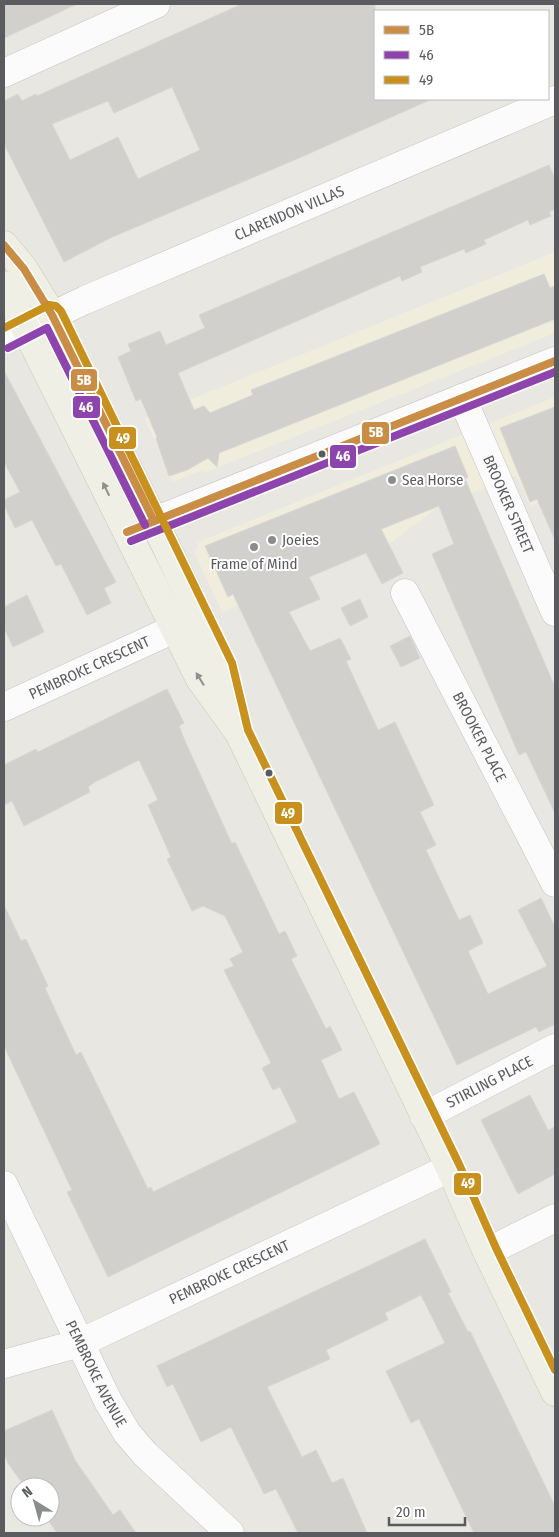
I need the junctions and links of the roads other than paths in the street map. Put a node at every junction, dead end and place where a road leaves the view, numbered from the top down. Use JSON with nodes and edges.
{"nodes":[{"id":1,"x":156,"y":4,"type":"edge"},
{"id":2,"x":4,"y":73,"type":"edge"},
{"id":3,"x":555,"y":100,"type":"edge"},
{"id":4,"x":4,"y":245,"type":"edge"},
{"id":5,"x":4,"y":285,"type":"edge"},
{"id":6,"x":52,"y":315,"type":"junction"},
{"id":7,"x":15,"y":333,"type":"edge"},
{"id":8,"x":555,"y":361,"type":"edge"},
{"id":9,"x":462,"y":398,"type":"junction"},
{"id":10,"x":154,"y":521,"type":"junction"},
{"id":11,"x":127,"y":532,"type":"junction"},
{"id":12,"x":405,"y":593,"type":"dead end"},
{"id":13,"x":555,"y":612,"type":"edge"},
{"id":14,"x":174,"y":629,"type":"junction"},
{"id":15,"x":4,"y":707,"type":"edge"},
{"id":16,"x":239,"y":733,"type":"junction"},
{"id":17,"x":555,"y":883,"type":"edge"},
{"id":18,"x":555,"y":1048,"type":"edge"},
{"id":19,"x":424,"y":1116,"type":"junction"},
{"id":20,"x":450,"y":1168,"type":"junction"},
{"id":21,"x":4,"y":1185,"type":"edge"},
{"id":22,"x":555,"y":1218,"type":"edge"},
{"id":23,"x":487,"y":1252,"type":"junction"},
{"id":24,"x":80,"y":1342,"type":"junction"},
{"id":25,"x":4,"y":1364,"type":"edge"},
{"id":26,"x":555,"y":1392,"type":"edge"},
{"id":27,"x":230,"y":1533,"type":"edge"}],
"edges":[{"from":1,"to":2,"type":"street"},
{"from":3,"to":6,"type":"street","name":"CLARENDON VILLAS"},
{"from":4,"to":6,"type":"main road"},
{"from":5,"to":7,"type":"main road"},
{"from":6,"to":7,"type":"street","name":"CLARENDON VILLAS"},
{"from":6,"to":10,"type":"main road"},
{"from":11,"to":7,"type":"main road","one_way":true},
{"from":8,"to":9,"type":"street"},
{"from":9,"to":10,"type":"street"},
{"from":9,"to":13,"type":"street","name":"BROOKER STREET"},
{"from":10,"to":11,"type":"street"},
{"from":10,"to":16,"type":"main road"},
{"from":11,"to":14,"type":"main road"},
{"from":12,"to":17,"type":"street","name":"BROOKER PLACE"},
{"from":14,"to":15,"type":"street","name":"PEMBROKE CRESCENT"},
{"from":16,"to":14,"type":"main road","one_way":true},
{"from":16,"to":19,"type":"main road"},
{"from":18,"to":19,"type":"street","name":"STIRLING PLACE"},
{"from":19,"to":20,"type":"main road"},
{"from":20,"to":23,"type":"main road"},
{"from":20,"to":24,"type":"street","name":"PEMBROKE CRESCENT"},
{"from":21,"to":24,"type":"street","name":"PEMBROKE AVENUE"},
{"from":22,"to":23,"type":"street"},
{"from":23,"to":26,"type":"main road"},
{"from":24,"to":25,"type":"street","name":"PEMBROKE CRESCENT"},
{"from":24,"to":27,"type":"street","name":"PEMBROKE AVENUE"}]}
